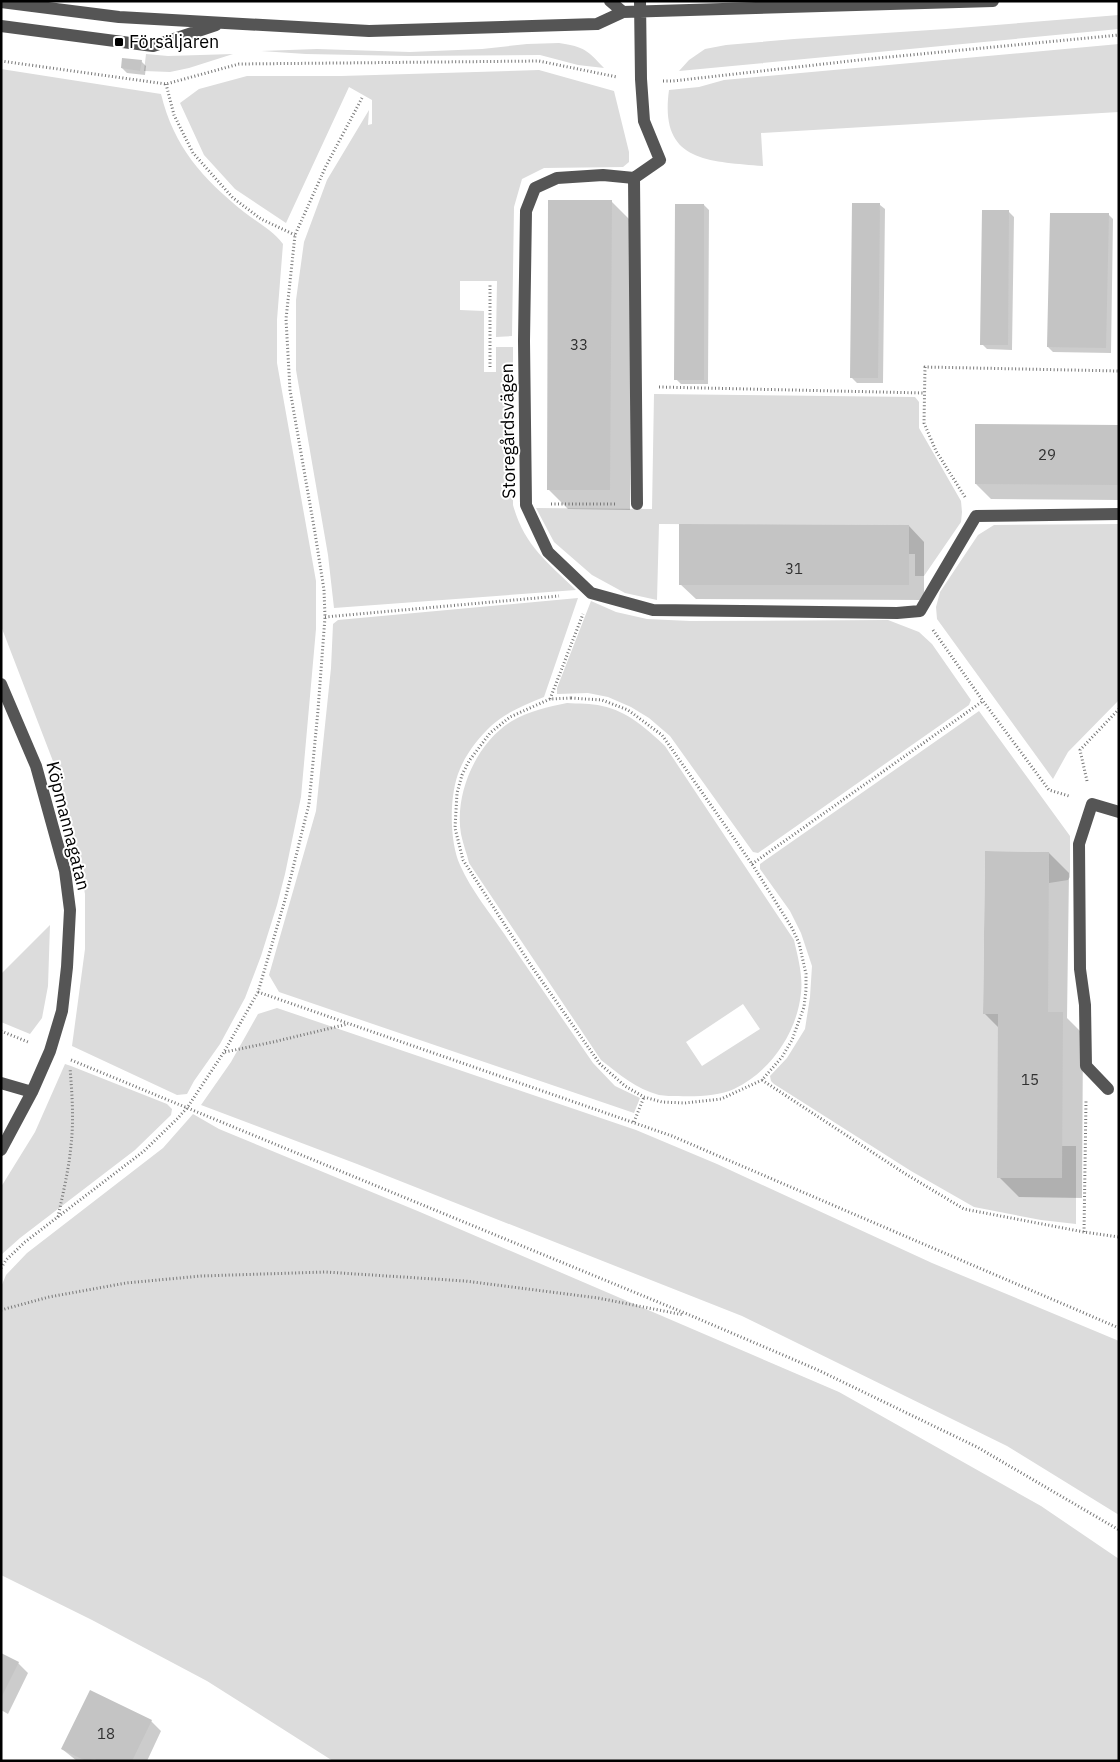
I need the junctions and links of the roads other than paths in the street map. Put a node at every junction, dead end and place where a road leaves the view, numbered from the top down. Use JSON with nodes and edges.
{"nodes":[{"id":1,"x":610,"y":1,"type":"edge"},
{"id":2,"x":993,"y":1,"type":"edge"},
{"id":3,"x":1,"y":2,"type":"edge"},
{"id":4,"x":640,"y":6,"type":"edge"},
{"id":5,"x":623,"y":12,"type":"junction"},
{"id":6,"x":223,"y":23,"type":"junction"},
{"id":7,"x":1,"y":26,"type":"edge"},
{"id":8,"x":634,"y":178,"type":"junction"},
{"id":9,"x":637,"y":504,"type":"road end"},
{"id":10,"x":1119,"y":514,"type":"edge"},
{"id":11,"x":1,"y":684,"type":"edge"},
{"id":12,"x":1119,"y":812,"type":"edge"},
{"id":13,"x":1,"y":1083,"type":"edge"},
{"id":14,"x":1108,"y":1089,"type":"dead end"},
{"id":15,"x":32,"y":1092,"type":"junction"},
{"id":16,"x":1,"y":1150,"type":"edge"}],
"edges":[{"from":1,"to":5,"type":"street"},
{"from":2,"to":4,"type":"street"},
{"from":3,"to":6,"type":"street"},
{"from":4,"to":5,"type":"street"},
{"from":4,"to":8,"type":"street"},
{"from":5,"to":6,"type":"street"},
{"from":6,"to":7,"type":"street"},
{"from":8,"to":9,"type":"street"},
{"from":8,"to":10,"type":"street","name":"Storegårdsvägen"},
{"from":11,"to":15,"type":"street","name":"Köpmannagatan"},
{"from":12,"to":14,"type":"street"},
{"from":13,"to":15,"type":"street"},
{"from":15,"to":16,"type":"street","name":"Köpmannagatan"}]}
